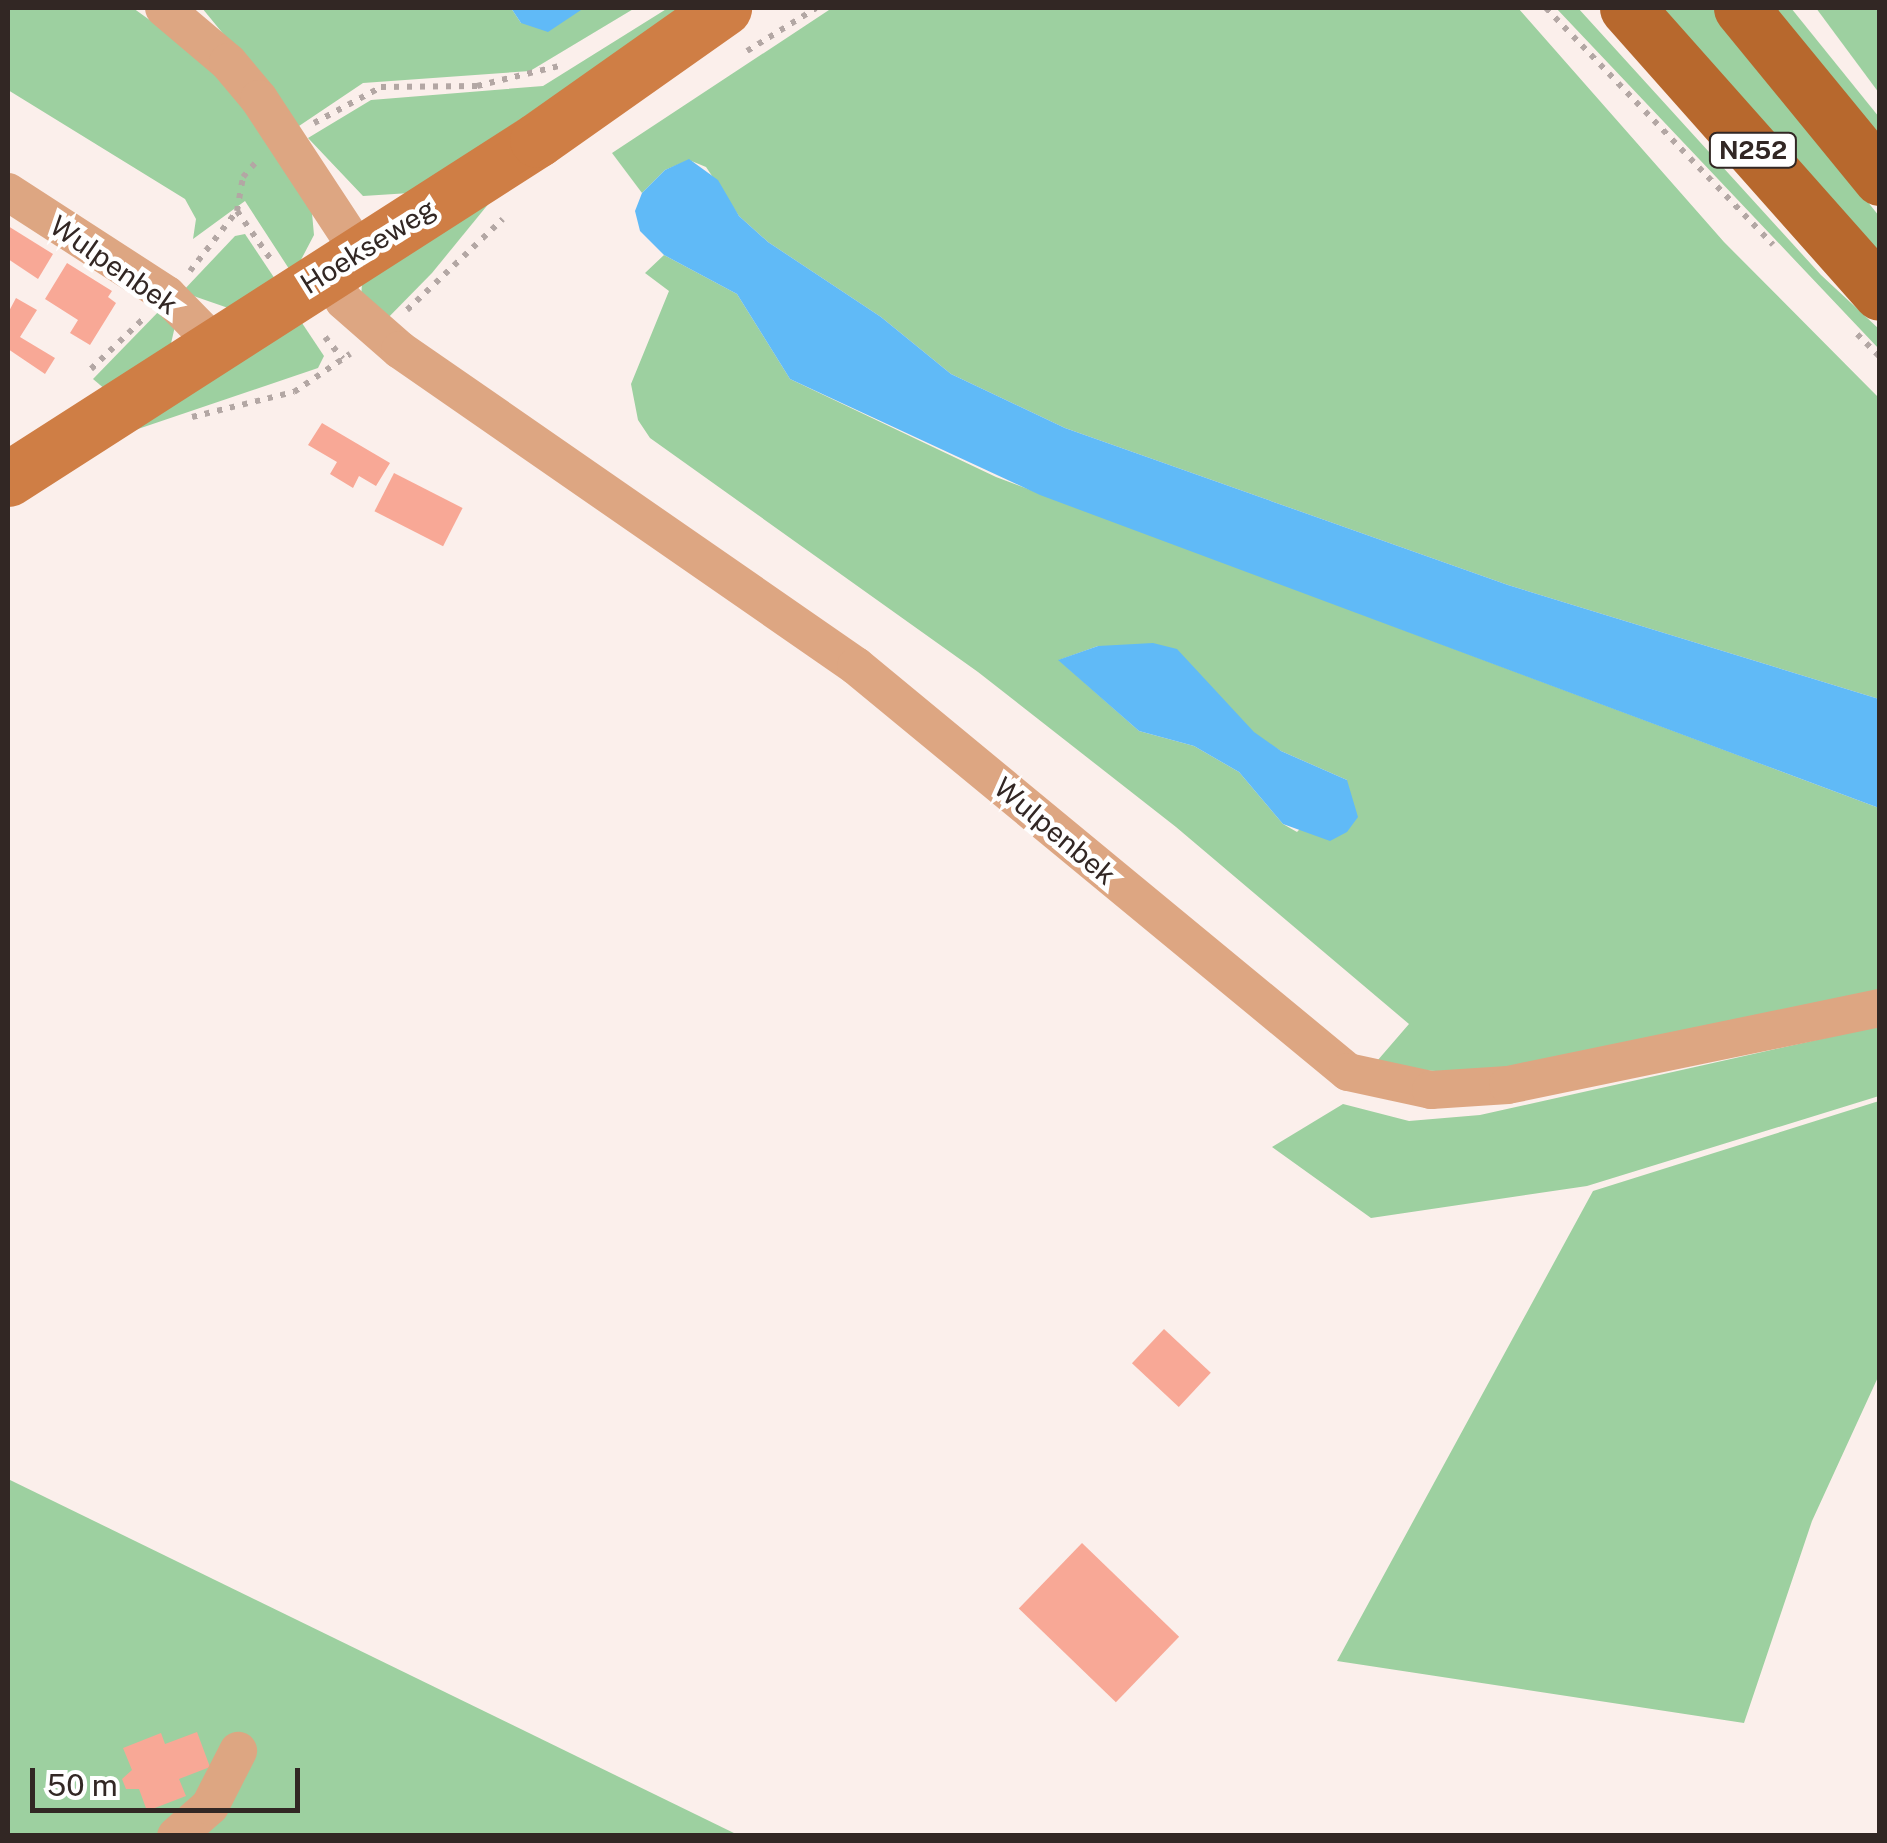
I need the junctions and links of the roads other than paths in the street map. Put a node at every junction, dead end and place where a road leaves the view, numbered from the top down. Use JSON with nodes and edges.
{"nodes":[{"id":1,"x":164,"y":8,"type":"edge"},
{"id":2,"x":724,"y":8,"type":"edge"},
{"id":3,"x":1627,"y":8,"type":"edge"},
{"id":4,"x":1741,"y":8,"type":"edge"},
{"id":5,"x":1880,"y":178,"type":"edge"},
{"id":6,"x":8,"y":192,"type":"edge"},
{"id":7,"x":343,"y":263,"type":"junction"},
{"id":8,"x":1866,"y":311,"type":"edge"},
{"id":9,"x":216,"y":344,"type":"junction"},
{"id":10,"x":8,"y":479,"type":"edge"},
{"id":11,"x":1880,"y":1008,"type":"edge"},
{"id":12,"x":238,"y":1751,"type":"dead end"},
{"id":13,"x":176,"y":1836,"type":"edge"}],
"edges":[{"from":1,"to":7,"type":"street","name":"Wulpenbek"},
{"from":2,"to":7,"type":"main road","name":"Hoekseweg"},
{"from":3,"to":8,"type":"main road","number":"N252"},
{"from":4,"to":5,"type":"main road","number":"N252"},
{"from":6,"to":9,"type":"street","name":"Wulpenbek"},
{"from":7,"to":9,"type":"main road","name":"Hoekseweg"},
{"from":7,"to":11,"type":"street","name":"Wulpenbek"},
{"from":9,"to":10,"type":"main road","name":"Hoekseweg"},
{"from":12,"to":13,"type":"street"}]}
